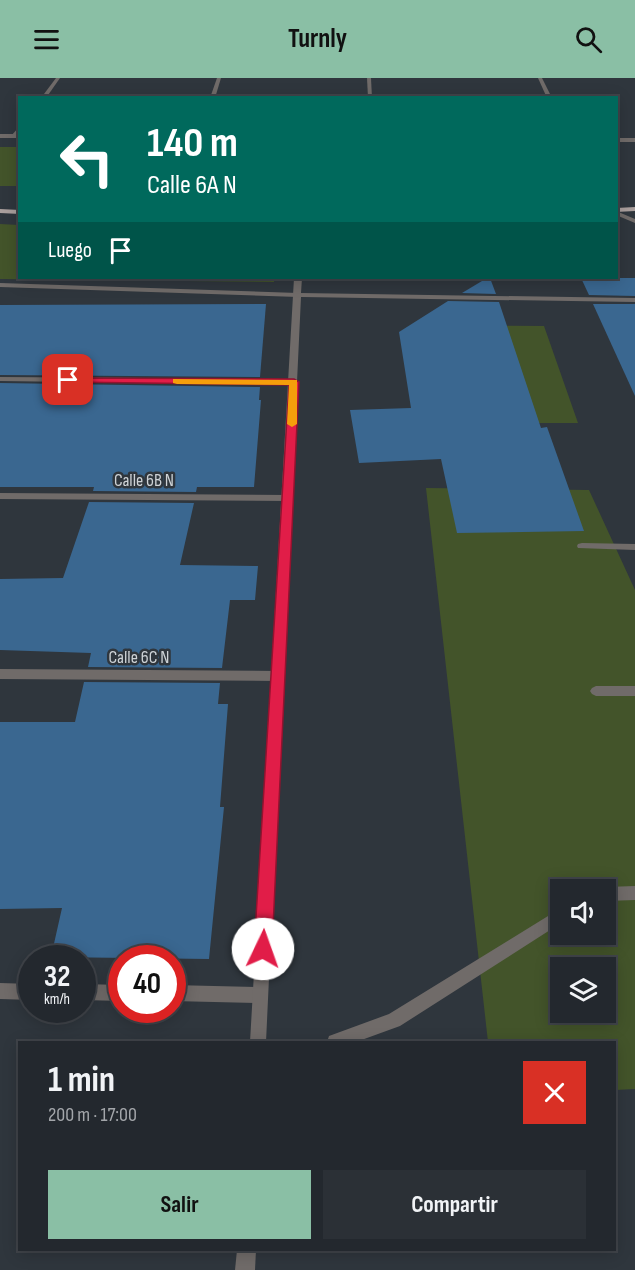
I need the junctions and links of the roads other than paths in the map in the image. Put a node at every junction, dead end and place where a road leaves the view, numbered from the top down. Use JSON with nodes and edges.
{"nodes":[{"id":1,"x":58,"y":78,"type":"edge"},
{"id":2,"x":219,"y":78,"type":"edge"},
{"id":3,"x":369,"y":78,"type":"edge"},
{"id":4,"x":540,"y":78,"type":"edge"},
{"id":5,"x":44,"y":96,"type":"edge"},
{"id":6,"x":213,"y":96,"type":"edge"},
{"id":7,"x":370,"y":96,"type":"edge"},
{"id":8,"x":549,"y":96,"type":"edge"},
{"id":9,"x":18,"y":129,"type":"edge"},
{"id":10,"x":0,"y":136,"type":"edge"},
{"id":11,"x":12,"y":136,"type":"junction"},
{"id":12,"x":18,"y":136,"type":"edge"},
{"id":13,"x":618,"y":140,"type":"edge"},
{"id":14,"x":635,"y":140,"type":"edge"},
{"id":15,"x":635,"y":210,"type":"edge"},
{"id":16,"x":0,"y":211,"type":"edge"},
{"id":17,"x":18,"y":212,"type":"edge"},
{"id":18,"x":618,"y":212,"type":"edge"},
{"id":19,"x":618,"y":213,"type":"edge"},
{"id":20,"x":635,"y":221,"type":"edge"},
{"id":21,"x":298,"y":279,"type":"edge"},
{"id":22,"x":0,"y":285,"type":"edge"},
{"id":23,"x":298,"y":295,"type":"junction"},
{"id":24,"x":635,"y":300,"type":"edge"},
{"id":25,"x":0,"y":379,"type":"edge"},
{"id":26,"x":294,"y":382,"type":"junction"},
{"id":27,"x":0,"y":496,"type":"edge"},
{"id":28,"x":288,"y":498,"type":"junction"},
{"id":29,"x":582,"y":546,"type":"dead end"},
{"id":30,"x":635,"y":547,"type":"edge"},
{"id":31,"x":0,"y":674,"type":"edge"},
{"id":32,"x":277,"y":676,"type":"junction"},
{"id":33,"x":596,"y":691,"type":"dead end"},
{"id":34,"x":635,"y":691,"type":"edge"},
{"id":35,"x":635,"y":893,"type":"edge"},
{"id":36,"x":616,"y":894,"type":"edge"},
{"id":37,"x":550,"y":922,"type":"edge"},
{"id":38,"x":0,"y":991,"type":"edge"},
{"id":39,"x":18,"y":992,"type":"edge"},
{"id":40,"x":186,"y":993,"type":"edge"},
{"id":41,"x":260,"y":994,"type":"junction"},
{"id":42,"x":258,"y":1041,"type":"edge"},
{"id":43,"x":339,"y":1041,"type":"edge"},
{"id":44,"x":247,"y":1251,"type":"edge"},
{"id":45,"x":245,"y":1270,"type":"edge"}],
"edges":[{"from":1,"to":5,"type":"street"},
{"from":2,"to":6,"type":"street"},
{"from":3,"to":7,"type":"street"},
{"from":4,"to":8,"type":"street"},
{"from":9,"to":11,"type":"street"},
{"from":10,"to":11,"type":"street"},
{"from":11,"to":12,"type":"street"},
{"from":13,"to":14,"type":"street"},
{"from":15,"to":18,"type":"main road"},
{"from":16,"to":17,"type":"main road"},
{"from":19,"to":20,"type":"street"},
{"from":21,"to":23,"type":"street"},
{"from":22,"to":23,"type":"street"},
{"from":23,"to":24,"type":"street"},
{"from":23,"to":26,"type":"street"},
{"from":25,"to":26,"type":"street"},
{"from":26,"to":28,"type":"street"},
{"from":27,"to":28,"type":"street","name":"Calle 6B N"},
{"from":28,"to":32,"type":"street"},
{"from":29,"to":30,"type":"street"},
{"from":31,"to":32,"type":"street","name":"Calle 6C N"},
{"from":32,"to":41,"type":"street"},
{"from":33,"to":34,"type":"street"},
{"from":35,"to":36,"type":"street"},
{"from":37,"to":43,"type":"street"},
{"from":38,"to":39,"type":"street"},
{"from":40,"to":41,"type":"street"},
{"from":41,"to":42,"type":"street"},
{"from":44,"to":45,"type":"street"}]}
